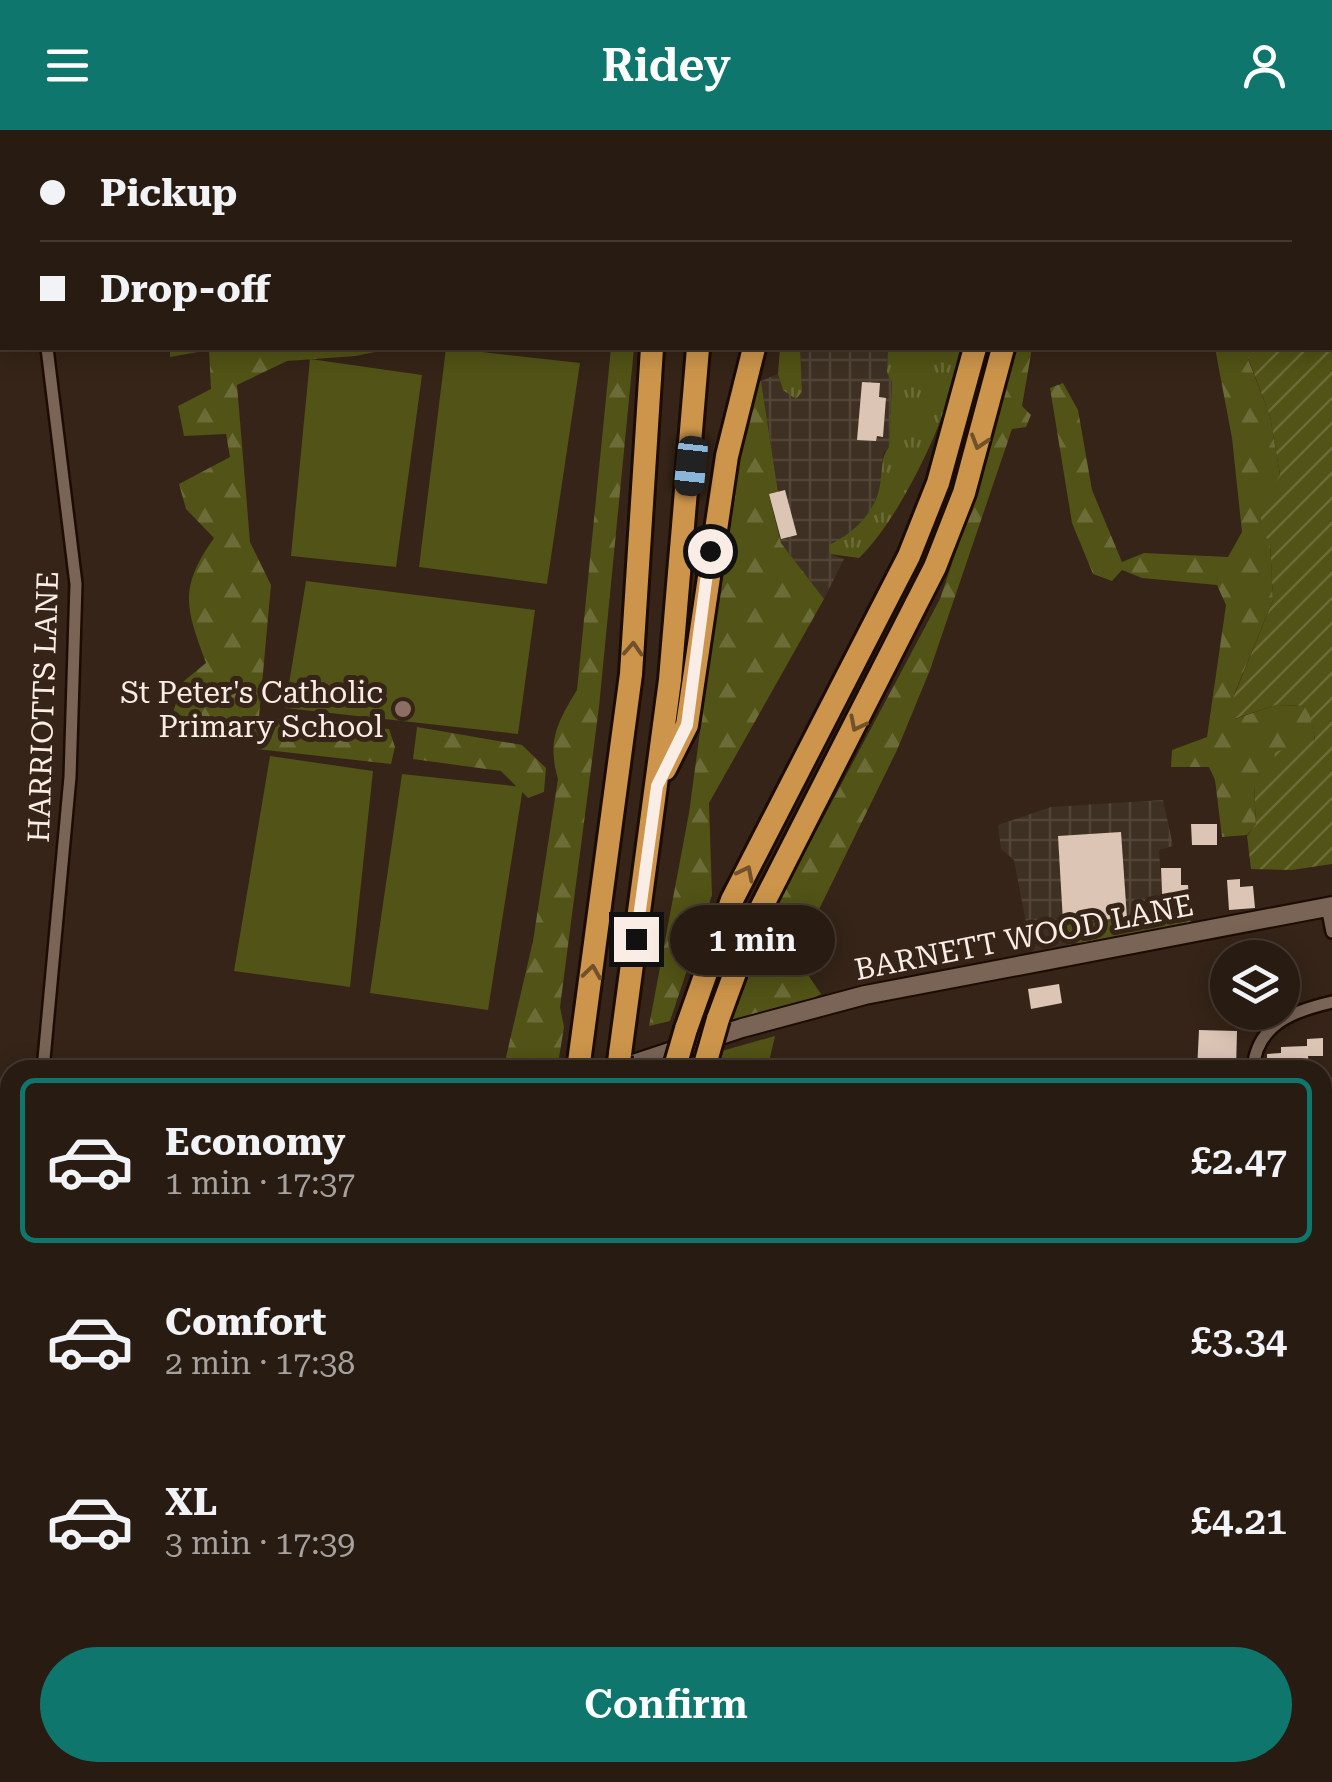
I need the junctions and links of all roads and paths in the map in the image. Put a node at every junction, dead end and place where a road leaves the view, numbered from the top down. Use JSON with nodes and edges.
{"nodes":[{"id":1,"x":47,"y":350,"type":"edge"},
{"id":2,"x":652,"y":350,"type":"edge"},
{"id":3,"x":698,"y":350,"type":"edge"},
{"id":4,"x":753,"y":350,"type":"edge"},
{"id":5,"x":973,"y":350,"type":"edge"},
{"id":6,"x":1002,"y":350,"type":"edge"},
{"id":7,"x":657,"y":786,"type":"junction"},
{"id":8,"x":1330,"y":906,"type":"edge"},
{"id":9,"x":1332,"y":932,"type":"edge"},
{"id":10,"x":1332,"y":1002,"type":"edge"},
{"id":11,"x":44,"y":1060,"type":"edge"},
{"id":12,"x":579,"y":1060,"type":"edge"},
{"id":13,"x":619,"y":1060,"type":"edge"},
{"id":14,"x":635,"y":1060,"type":"edge"},
{"id":15,"x":677,"y":1060,"type":"edge"},
{"id":16,"x":706,"y":1060,"type":"edge"},
{"id":17,"x":1254,"y":1060,"type":"edge"}],
"edges":[{"from":1,"to":11,"type":"street","name":"HARRIOTTS LANE"},
{"from":12,"to":2,"type":"highway","one_way":true},
{"from":3,"to":7,"type":"highway"},
{"from":4,"to":7,"type":"highway"},
{"from":15,"to":5,"type":"highway","one_way":true,"bridge":true},
{"from":6,"to":16,"type":"highway","one_way":true,"bridge":true},
{"from":7,"to":13,"type":"highway"},
{"from":8,"to":9,"type":"street"},
{"from":8,"to":14,"type":"street","name":"BARNETT WOOD LANE"},
{"from":10,"to":17,"type":"street"}]}
